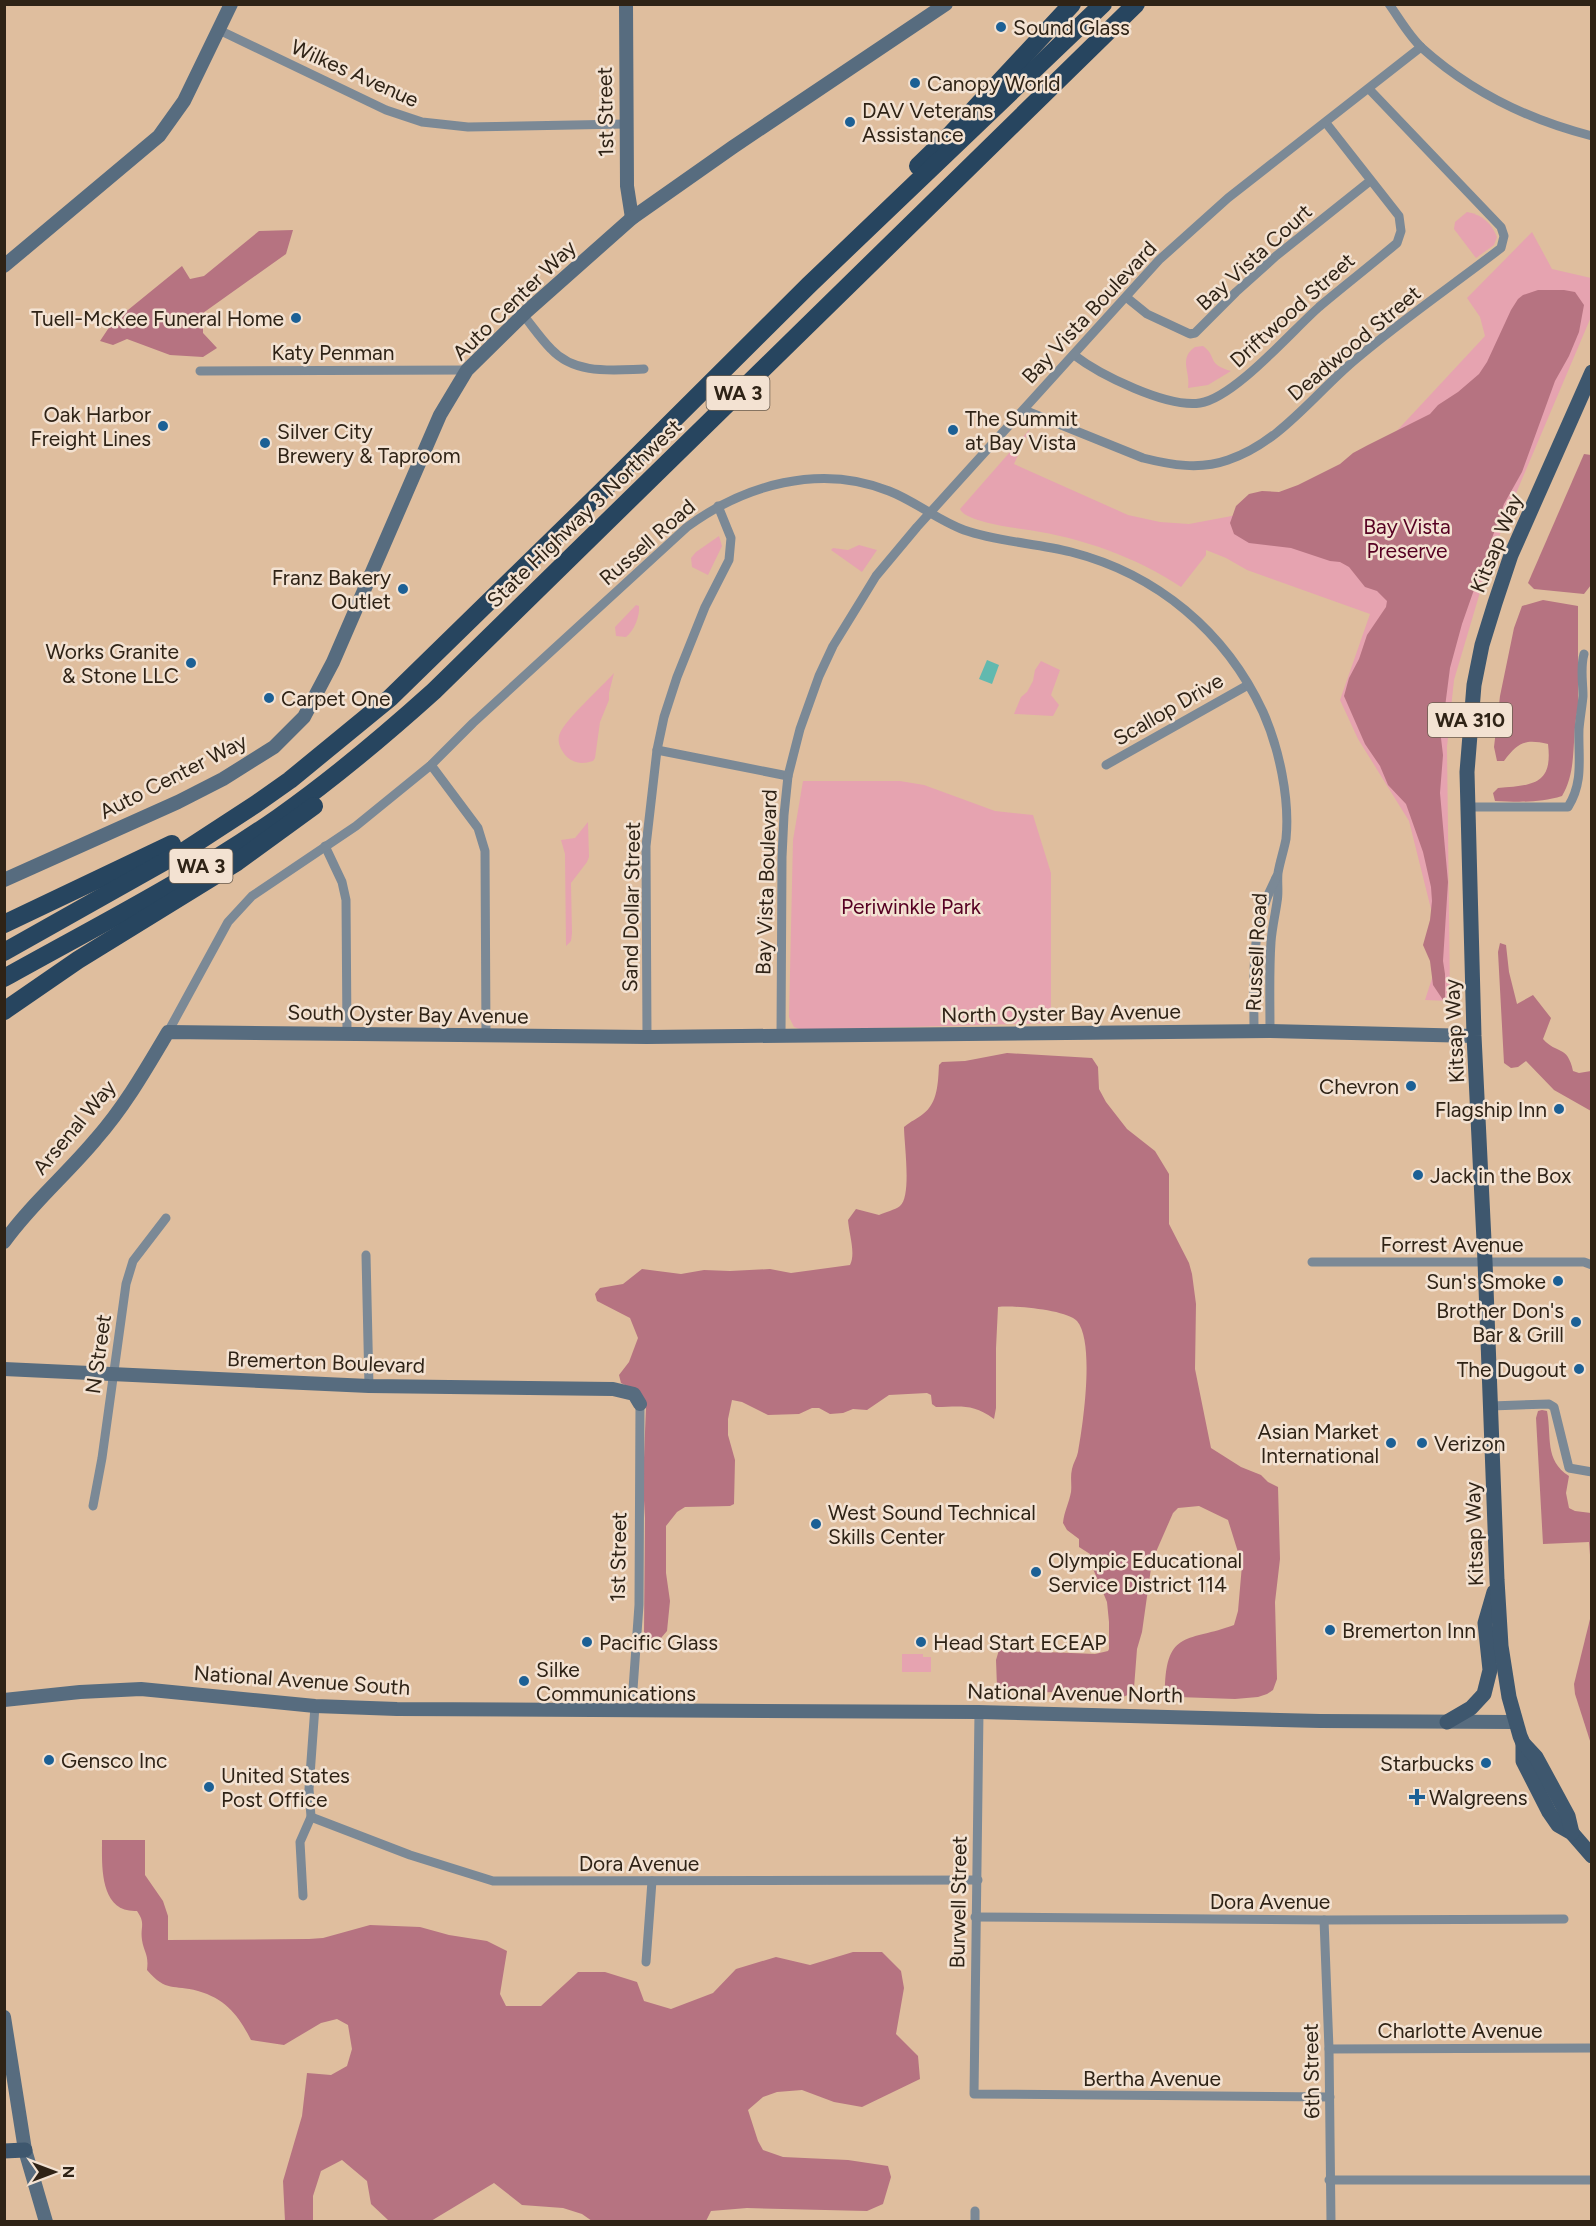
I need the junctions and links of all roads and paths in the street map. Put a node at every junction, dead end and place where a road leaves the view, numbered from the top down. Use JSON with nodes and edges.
{"nodes":[{"id":1,"x":231,"y":4,"type":"edge"},
{"id":2,"x":626,"y":4,"type":"edge"},
{"id":3,"x":946,"y":4,"type":"edge"},
{"id":4,"x":1071,"y":4,"type":"edge"},
{"id":5,"x":1103,"y":4,"type":"edge"},
{"id":6,"x":1136,"y":4,"type":"edge"},
{"id":7,"x":1145,"y":4,"type":"edge"},
{"id":8,"x":1389,"y":4,"type":"edge"},
{"id":9,"x":219,"y":30,"type":"junction"},
{"id":10,"x":1421,"y":47,"type":"junction"},
{"id":11,"x":1090,"y":49,"type":"junction"},
{"id":12,"x":1369,"y":89,"type":"junction"},
{"id":13,"x":626,"y":123,"type":"junction"},
{"id":14,"x":1326,"y":123,"type":"junction"},
{"id":15,"x":1592,"y":136,"type":"edge"},
{"id":16,"x":1370,"y":181,"type":"junction"},
{"id":17,"x":632,"y":218,"type":"junction"},
{"id":18,"x":4,"y":266,"type":"edge"},
{"id":19,"x":809,"y":285,"type":"junction"},
{"id":20,"x":1126,"y":297,"type":"junction"},
{"id":21,"x":524,"y":316,"type":"junction"},
{"id":22,"x":1074,"y":355,"type":"junction"},
{"id":23,"x":644,"y":369,"type":"dead end"},
{"id":24,"x":200,"y":370,"type":"dead end"},
{"id":25,"x":467,"y":370,"type":"junction"},
{"id":26,"x":1592,"y":372,"type":"edge"},
{"id":27,"x":1024,"y":410,"type":"junction"},
{"id":28,"x":718,"y":506,"type":"junction"},
{"id":29,"x":931,"y":513,"type":"junction"},
{"id":30,"x":1584,"y":654,"type":"dead end"},
{"id":31,"x":1248,"y":684,"type":"junction"},
{"id":32,"x":385,"y":735,"type":"junction"},
{"id":33,"x":657,"y":750,"type":"junction"},
{"id":34,"x":323,"y":754,"type":"junction"},
{"id":35,"x":431,"y":765,"type":"junction"},
{"id":36,"x":1106,"y":765,"type":"dead end"},
{"id":37,"x":788,"y":776,"type":"junction"},
{"id":38,"x":1467,"y":807,"type":"junction"},
{"id":39,"x":325,"y":846,"type":"junction"},
{"id":40,"x":1278,"y":874,"type":"junction"},
{"id":41,"x":4,"y":880,"type":"edge"},
{"id":42,"x":4,"y":924,"type":"edge"},
{"id":43,"x":4,"y":952,"type":"edge"},
{"id":44,"x":4,"y":978,"type":"edge"},
{"id":45,"x":4,"y":1011,"type":"edge"},
{"id":46,"x":1270,"y":1031,"type":"junction"},
{"id":47,"x":168,"y":1032,"type":"junction"},
{"id":48,"x":1254,"y":1032,"type":"junction"},
{"id":49,"x":347,"y":1033,"type":"junction"},
{"id":50,"x":486,"y":1036,"type":"junction"},
{"id":51,"x":781,"y":1036,"type":"junction"},
{"id":52,"x":1474,"y":1036,"type":"junction"},
{"id":53,"x":647,"y":1037,"type":"junction"},
{"id":54,"x":166,"y":1218,"type":"dead end"},
{"id":55,"x":4,"y":1242,"type":"edge"},
{"id":56,"x":366,"y":1255,"type":"dead end"},
{"id":57,"x":1485,"y":1261,"type":"junction"},
{"id":58,"x":1312,"y":1262,"type":"dead end"},
{"id":59,"x":1592,"y":1265,"type":"edge"},
{"id":60,"x":4,"y":1369,"type":"edge"},
{"id":61,"x":112,"y":1374,"type":"junction"},
{"id":62,"x":369,"y":1386,"type":"junction"},
{"id":63,"x":640,"y":1404,"type":"joint"},
{"id":64,"x":1491,"y":1406,"type":"junction"},
{"id":65,"x":1592,"y":1472,"type":"edge"},
{"id":66,"x":93,"y":1506,"type":"dead end"},
{"id":67,"x":1497,"y":1580,"type":"junction"},
{"id":68,"x":4,"y":1700,"type":"edge"},
{"id":69,"x":315,"y":1706,"type":"junction"},
{"id":70,"x":634,"y":1711,"type":"junction"},
{"id":71,"x":979,"y":1712,"type":"junction"},
{"id":72,"x":1447,"y":1722,"type":"junction"},
{"id":73,"x":1515,"y":1722,"type":"junction"},
{"id":74,"x":311,"y":1817,"type":"junction"},
{"id":75,"x":1592,"y":1857,"type":"edge"},
{"id":76,"x":978,"y":1880,"type":"junction"},
{"id":77,"x":652,"y":1881,"type":"junction"},
{"id":78,"x":303,"y":1896,"type":"dead end"},
{"id":79,"x":975,"y":1917,"type":"junction"},
{"id":80,"x":1564,"y":1919,"type":"dead end"},
{"id":81,"x":1324,"y":1920,"type":"junction"},
{"id":82,"x":646,"y":1962,"type":"dead end"},
{"id":83,"x":4,"y":2017,"type":"edge"},
{"id":84,"x":7,"y":2043,"type":"edge"},
{"id":85,"x":1592,"y":2048,"type":"edge"},
{"id":86,"x":1329,"y":2049,"type":"junction"},
{"id":87,"x":974,"y":2094,"type":"joint"},
{"id":88,"x":1330,"y":2097,"type":"junction"},
{"id":89,"x":25,"y":2150,"type":"junction"},
{"id":90,"x":4,"y":2151,"type":"edge"},
{"id":91,"x":1329,"y":2180,"type":"junction"},
{"id":92,"x":1592,"y":2180,"type":"edge"},
{"id":93,"x":975,"y":2211,"type":"dead end"},
{"id":94,"x":45,"y":2222,"type":"edge"},
{"id":95,"x":975,"y":2222,"type":"edge"},
{"id":96,"x":1330,"y":2222,"type":"edge"}],
"edges":[{"from":1,"to":9,"type":"street"},
{"from":2,"to":13,"type":"street","name":"1st Street"},
{"from":3,"to":17,"type":"street","name":"Auto Center Way"},
{"from":4,"to":19,"type":"highway"},
{"from":5,"to":19,"type":"highway","name":"State Highway 3 Northwest","number":"WA 3"},
{"from":6,"to":11,"type":"highway","name":"State Highway 3 Northwest","number":"WA 3"},
{"from":7,"to":11,"type":"highway"},
{"from":8,"to":10,"type":"street"},
{"from":9,"to":13,"type":"street","name":"Wilkes Avenue"},
{"from":9,"to":18,"type":"street"},
{"from":10,"to":12,"type":"street","name":"Bay Vista Boulevard"},
{"from":10,"to":15,"type":"street"},
{"from":11,"to":32,"type":"highway","name":"State Highway 3 Northwest","number":"WA 3"},
{"from":12,"to":14,"type":"street","name":"Bay Vista Boulevard"},
{"from":12,"to":27,"type":"street","name":"Deadwood Street"},
{"from":13,"to":17,"type":"street","name":"1st Street"},
{"from":14,"to":16,"type":"street","name":"Driftwood Street"},
{"from":14,"to":20,"type":"street","name":"Bay Vista Boulevard"},
{"from":16,"to":20,"type":"street","name":"Bay Vista Court"},
{"from":16,"to":22,"type":"street","name":"Driftwood Street"},
{"from":17,"to":21,"type":"street","name":"Auto Center Way"},
{"from":19,"to":34,"type":"highway","name":"State Highway 3 Northwest","number":"WA 3"},
{"from":20,"to":22,"type":"street","name":"Bay Vista Boulevard"},
{"from":21,"to":23,"type":"street"},
{"from":21,"to":25,"type":"street","name":"Auto Center Way"},
{"from":22,"to":27,"type":"street","name":"Bay Vista Boulevard"},
{"from":24,"to":25,"type":"street","name":"Katy Penman"},
{"from":25,"to":41,"type":"street","name":"Auto Center Way"},
{"from":26,"to":38,"type":"main road","name":"Kitsap Way","number":"WA 310"},
{"from":27,"to":29,"type":"street","name":"Bay Vista Boulevard"},
{"from":28,"to":29,"type":"street","name":"Russell Road"},
{"from":28,"to":33,"type":"street","name":"Sand Dollar Street"},
{"from":28,"to":35,"type":"street","name":"Russell Road"},
{"from":29,"to":31,"type":"street","name":"Russell Road"},
{"from":29,"to":37,"type":"street","name":"Bay Vista Boulevard"},
{"from":30,"to":38,"type":"street"},
{"from":31,"to":36,"type":"street","name":"Scallop Drive"},
{"from":31,"to":40,"type":"street","name":"Russell Road"},
{"from":32,"to":44,"type":"highway","name":"State Highway 3 Northwest","number":"WA 3"},
{"from":32,"to":45,"type":"highway"},
{"from":33,"to":37,"type":"street"},
{"from":33,"to":53,"type":"street","name":"Sand Dollar Street"},
{"from":34,"to":42,"type":"highway"},
{"from":34,"to":43,"type":"highway","name":"State Highway 3 Northwest","number":"WA 3"},
{"from":35,"to":39,"type":"street","name":"Russell Road"},
{"from":35,"to":50,"type":"street"},
{"from":37,"to":51,"type":"street","name":"Bay Vista Boulevard"},
{"from":38,"to":52,"type":"main road","name":"Kitsap Way","number":"WA 310"},
{"from":39,"to":47,"type":"street","name":"Russell Road"},
{"from":39,"to":49,"type":"street"},
{"from":40,"to":46,"type":"street","name":"Russell Road"},
{"from":40,"to":48,"type":"street","name":"Russell Road"},
{"from":46,"to":48,"type":"street","name":"North Oyster Bay Avenue"},
{"from":46,"to":52,"type":"street","name":"North Oyster Bay Avenue"},
{"from":47,"to":49,"type":"street","name":"South Oyster Bay Avenue"},
{"from":47,"to":55,"type":"street","name":"Arsenal Way"},
{"from":48,"to":51,"type":"street","name":"North Oyster Bay Avenue"},
{"from":49,"to":50,"type":"street","name":"South Oyster Bay Avenue"},
{"from":50,"to":53,"type":"street","name":"South Oyster Bay Avenue"},
{"from":51,"to":53,"type":"street","name":"North Oyster Bay Avenue"},
{"from":52,"to":57,"type":"main road","name":"Kitsap Way","number":"WA 310"},
{"from":54,"to":61,"type":"street","name":"N Street"},
{"from":56,"to":62,"type":"street"},
{"from":57,"to":58,"type":"street","name":"Forrest Avenue"},
{"from":57,"to":59,"type":"street","name":"Forrest Avenue"},
{"from":57,"to":64,"type":"main road","name":"Kitsap Way","number":"WA 310"},
{"from":60,"to":61,"type":"street","name":"Bremerton Boulevard"},
{"from":61,"to":62,"type":"street","name":"Bremerton Boulevard"},
{"from":61,"to":66,"type":"street","name":"N Street"},
{"from":62,"to":63,"type":"street","name":"Bremerton Boulevard"},
{"from":63,"to":70,"type":"street","name":"1st Street"},
{"from":64,"to":65,"type":"street"},
{"from":64,"to":67,"type":"main road","name":"Kitsap Way","number":"WA 310"},
{"from":67,"to":72,"type":"main road"},
{"from":67,"to":73,"type":"main road","name":"Kitsap Way","number":"WA 310"},
{"from":68,"to":69,"type":"street","name":"National Avenue South"},
{"from":69,"to":70,"type":"street","name":"National Avenue South"},
{"from":69,"to":74,"type":"street"},
{"from":70,"to":71,"type":"street","name":"National Avenue North"},
{"from":71,"to":72,"type":"street","name":"National Avenue North"},
{"from":71,"to":76,"type":"street","name":"Burwell Street"},
{"from":72,"to":73,"type":"street","name":"National Avenue North"},
{"from":73,"to":75,"type":"main road","name":"Kitsap Way","number":"WA 310"},
{"from":74,"to":77,"type":"street","name":"Dora Avenue"},
{"from":74,"to":78,"type":"street"},
{"from":76,"to":77,"type":"street","name":"Dora Avenue"},
{"from":76,"to":79,"type":"street","name":"Burwell Street"},
{"from":77,"to":82,"type":"street"},
{"from":79,"to":81,"type":"street","name":"Dora Avenue"},
{"from":79,"to":87,"type":"street","name":"Burwell Street"},
{"from":80,"to":81,"type":"street","name":"Dora Avenue"},
{"from":81,"to":86,"type":"street","name":"6th Street"},
{"from":83,"to":84,"type":"street"},
{"from":84,"to":89,"type":"street"},
{"from":85,"to":86,"type":"street","name":"Charlotte Avenue"},
{"from":86,"to":88,"type":"street","name":"6th Street"},
{"from":87,"to":88,"type":"street","name":"Bertha Avenue"},
{"from":88,"to":91,"type":"street","name":"6th Street"},
{"from":89,"to":90,"type":"main road"},
{"from":89,"to":94,"type":"street"},
{"from":91,"to":92,"type":"street"},
{"from":91,"to":96,"type":"street","name":"6th Street"},
{"from":93,"to":95,"type":"street"}]}
